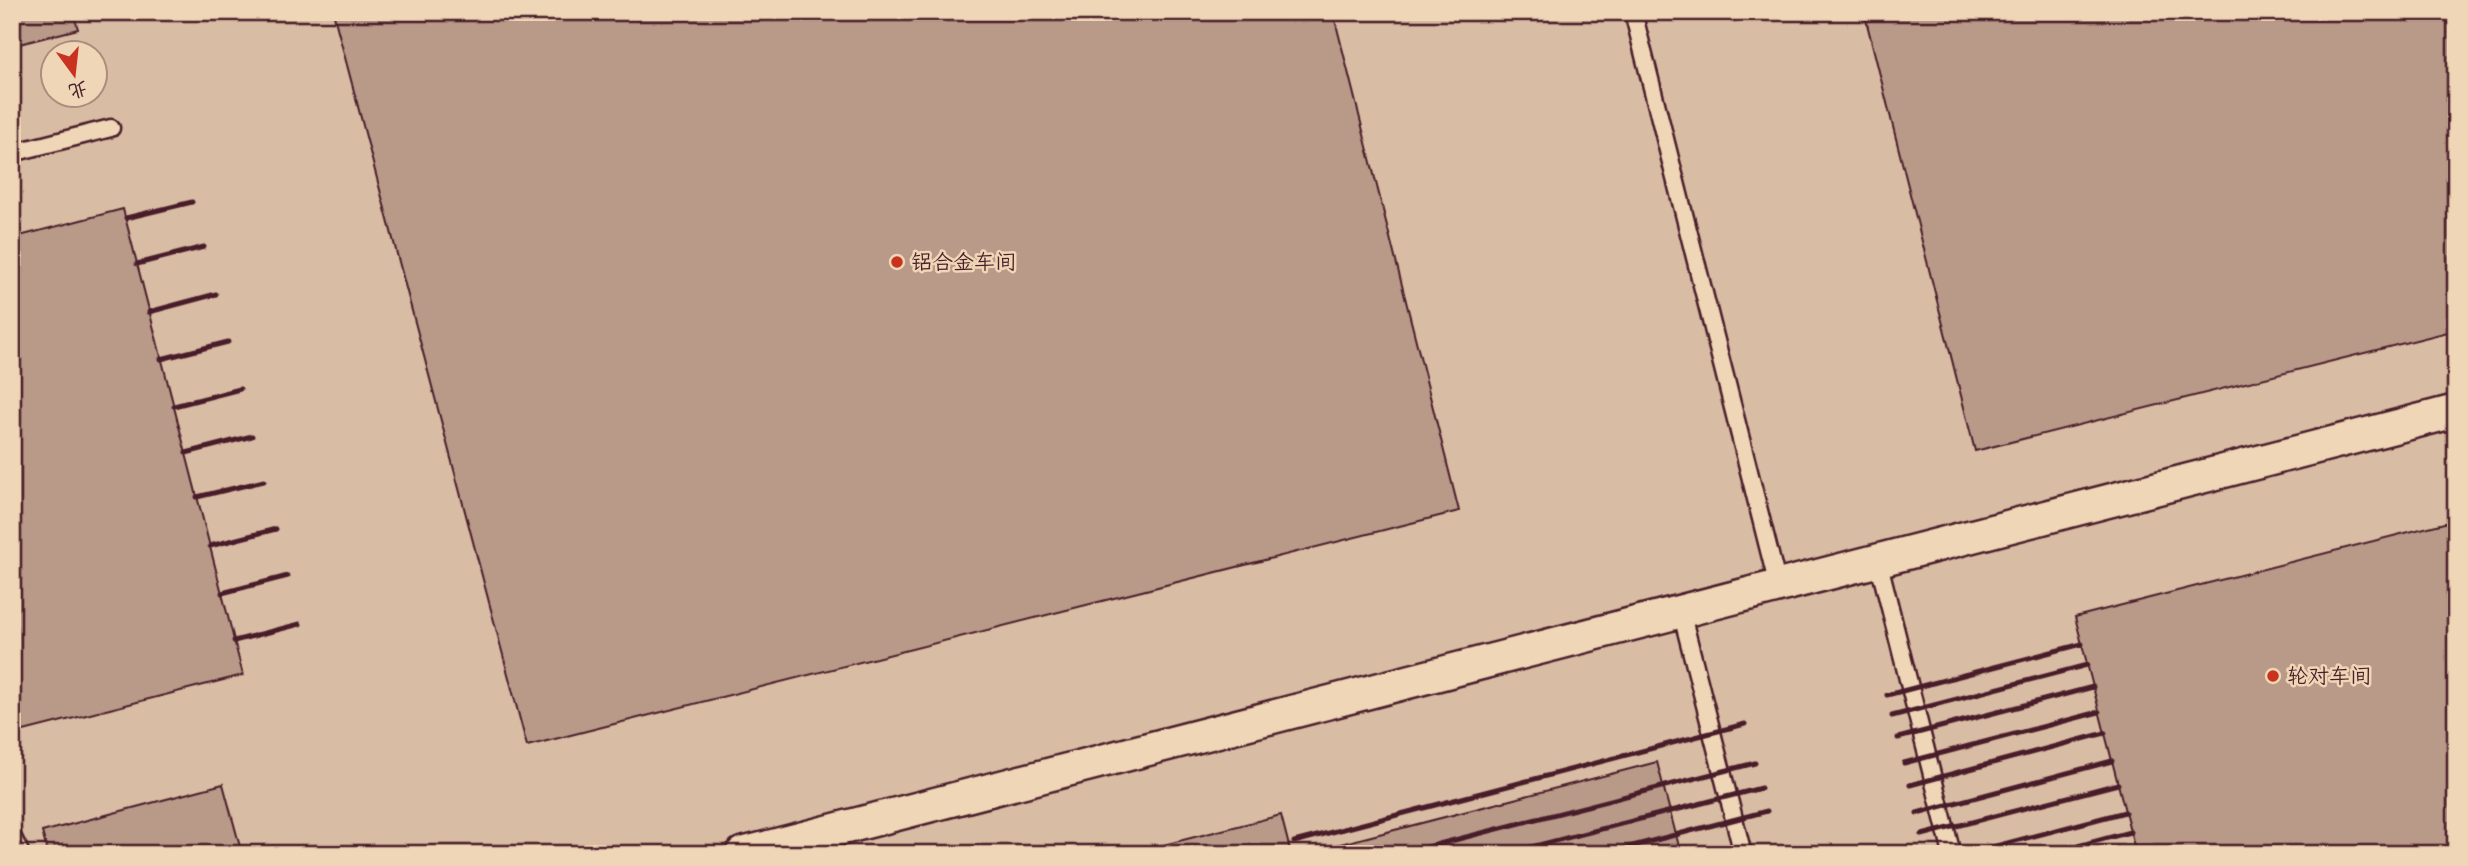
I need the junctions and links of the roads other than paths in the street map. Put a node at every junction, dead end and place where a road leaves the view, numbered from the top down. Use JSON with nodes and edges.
{"nodes":[{"id":1,"x":1633,"y":12,"type":"edge"},
{"id":2,"x":111,"y":128,"type":"dead end"},
{"id":3,"x":12,"y":153,"type":"edge"},
{"id":4,"x":2456,"y":411,"type":"edge"},
{"id":5,"x":1878,"y":560,"type":"junction"},
{"id":6,"x":1778,"y":586,"type":"junction"},
{"id":7,"x":1681,"y":611,"type":"junction"},
{"id":8,"x":12,"y":836,"type":"edge"},
{"id":9,"x":21,"y":854,"type":"edge"},
{"id":10,"x":742,"y":854,"type":"edge"},
{"id":11,"x":1743,"y":854,"type":"edge"},
{"id":12,"x":1952,"y":854,"type":"edge"}],
"edges":[{"from":1,"to":6,"type":"lane"},
{"from":2,"to":3,"type":"lane"},
{"from":4,"to":5,"type":"street"},
{"from":5,"to":6,"type":"street"},
{"from":5,"to":12,"type":"lane"},
{"from":6,"to":7,"type":"street"},
{"from":7,"to":10,"type":"street"},
{"from":7,"to":11,"type":"lane"},
{"from":8,"to":9,"type":"lane"}]}
